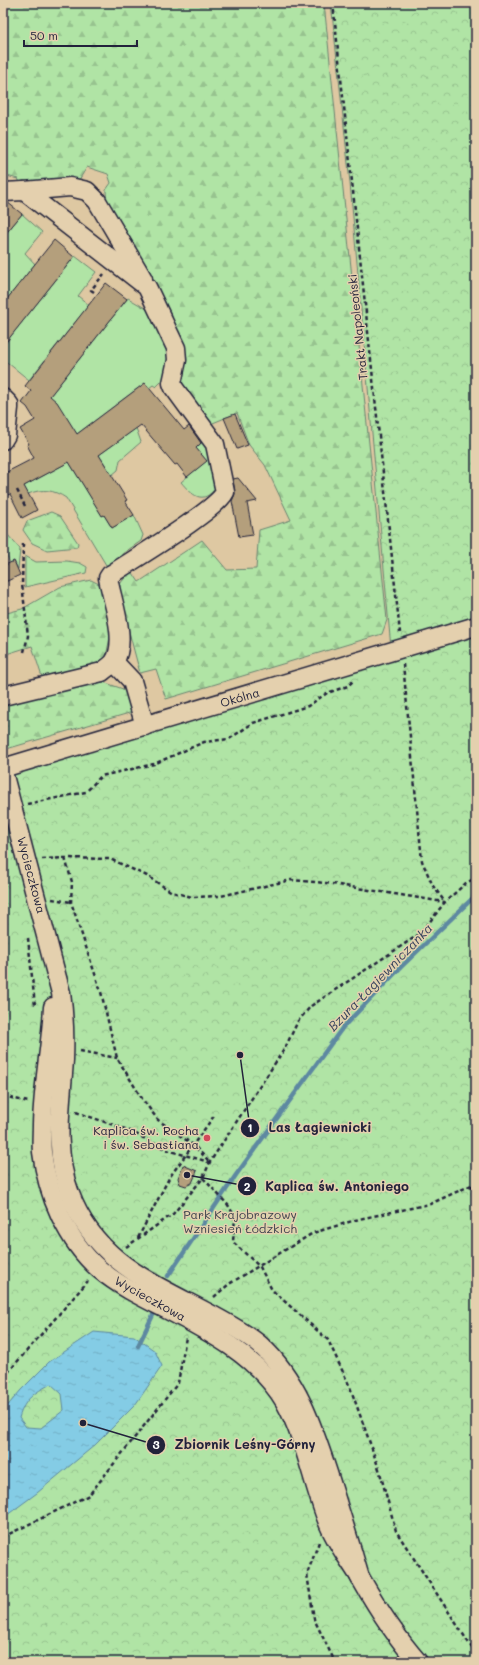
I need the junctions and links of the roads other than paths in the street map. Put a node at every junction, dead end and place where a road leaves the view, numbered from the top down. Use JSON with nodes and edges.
{"nodes":[{"id":1,"x":24,"y":191,"type":"junction"},
{"id":2,"x":3,"y":192,"type":"edge"},
{"id":3,"x":147,"y":287,"type":"junction"},
{"id":4,"x":3,"y":398,"type":"edge"},
{"id":5,"x":3,"y":440,"type":"edge"},
{"id":6,"x":476,"y":626,"type":"edge"},
{"id":7,"x":114,"y":662,"type":"junction"},
{"id":8,"x":3,"y":696,"type":"edge"},
{"id":9,"x":146,"y":726,"type":"junction"},
{"id":10,"x":3,"y":768,"type":"edge"},
{"id":11,"x":3,"y":772,"type":"edge"},
{"id":12,"x":105,"y":1263,"type":"junction"},
{"id":13,"x":360,"y":1578,"type":"junction"},
{"id":14,"x":418,"y":1662,"type":"edge"}],
"edges":[{"from":1,"to":2,"type":"street"},
{"from":1,"to":3,"type":"street"},
{"from":1,"to":3,"type":"street"},
{"from":3,"to":7,"type":"street"},
{"from":4,"to":5,"type":"street"},
{"from":6,"to":9,"type":"street","name":"Okólna"},
{"from":7,"to":8,"type":"street"},
{"from":7,"to":9,"type":"street"},
{"from":9,"to":10,"type":"street","name":"Okólna"},
{"from":11,"to":12,"type":"street","name":"Wycieczkowa"},
{"from":12,"to":13,"type":"street","name":"Wycieczkowa"},
{"from":12,"to":13,"type":"street","name":"Wycieczkowa"},
{"from":13,"to":14,"type":"street","name":"Wycieczkowa"}]}
